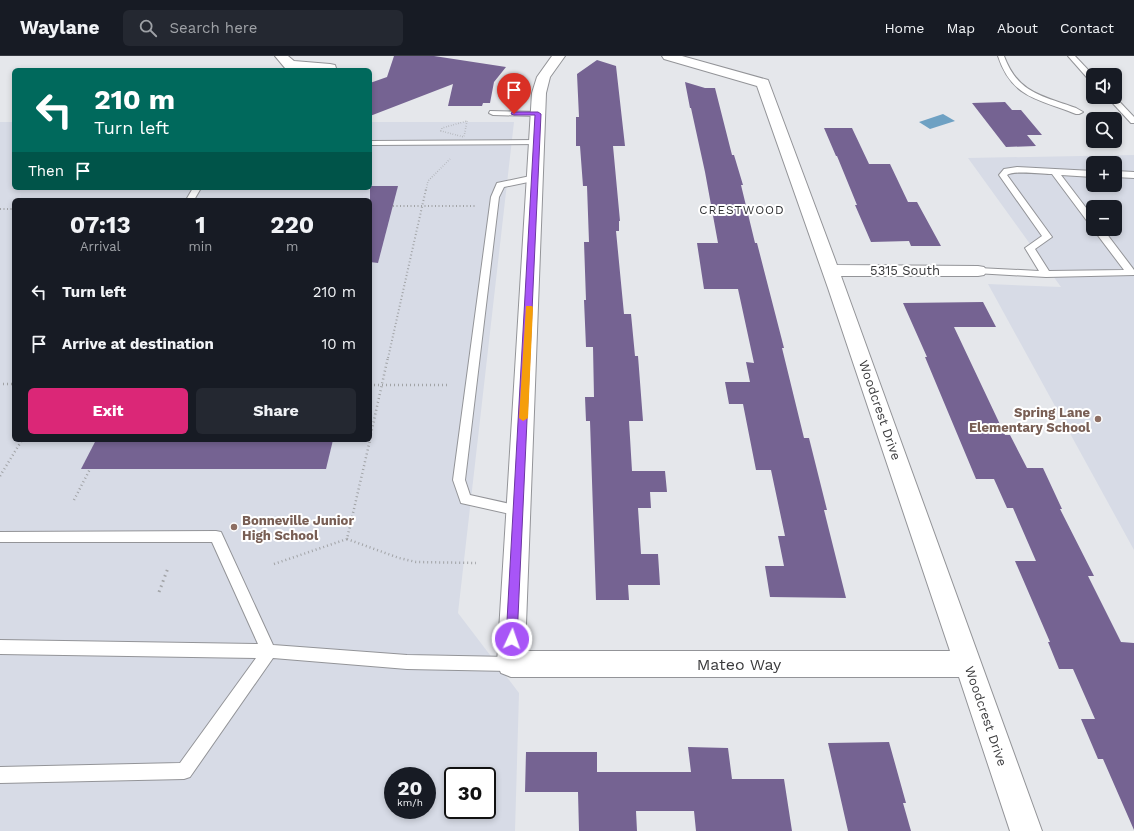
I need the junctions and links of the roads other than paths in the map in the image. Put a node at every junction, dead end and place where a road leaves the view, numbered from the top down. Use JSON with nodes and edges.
{"nodes":[{"id":1,"x":559,"y":56,"type":"edge"},
{"id":2,"x":668,"y":56,"type":"edge"},
{"id":3,"x":1001,"y":56,"type":"edge"},
{"id":4,"x":1072,"y":56,"type":"edge"},
{"id":5,"x":286,"y":60,"type":"edge"},
{"id":6,"x":277,"y":68,"type":"edge"},
{"id":7,"x":330,"y":68,"type":"dead end"},
{"id":8,"x":1086,"y":71,"type":"edge"},
{"id":9,"x":1118,"y":104,"type":"edge"},
{"id":10,"x":1079,"y":112,"type":"dead end"},
{"id":11,"x":493,"y":113,"type":"dead end"},
{"id":12,"x":538,"y":114,"type":"junction"},
{"id":13,"x":1134,"y":121,"type":"edge"},
{"id":14,"x":537,"y":142,"type":"junction"},
{"id":15,"x":372,"y":143,"type":"edge"},
{"id":16,"x":1055,"y":173,"type":"junction"},
{"id":17,"x":1086,"y":174,"type":"edge"},
{"id":18,"x":1122,"y":174,"type":"edge"},
{"id":19,"x":1134,"y":175,"type":"edge"},
{"id":20,"x":536,"y":178,"type":"junction"},
{"id":21,"x":1086,"y":214,"type":"edge"},
{"id":22,"x":1103,"y":236,"type":"edge"},
{"id":23,"x":831,"y":270,"type":"junction"},
{"id":24,"x":978,"y":271,"type":"joint"},
{"id":25,"x":1046,"y":274,"type":"junction"},
{"id":26,"x":519,"y":511,"type":"junction"},
{"id":27,"x":0,"y":537,"type":"edge"},
{"id":28,"x":0,"y":647,"type":"edge"},
{"id":29,"x":269,"y":652,"type":"junction"},
{"id":30,"x":511,"y":664,"type":"junction"},
{"id":31,"x":968,"y":664,"type":"junction"},
{"id":32,"x":0,"y":775,"type":"edge"},
{"id":33,"x":1026,"y":831,"type":"edge"}],
"edges":[{"from":1,"to":12,"type":"street"},
{"from":2,"to":23,"type":"street","name":"Woodcrest Drive"},
{"from":3,"to":10,"type":"lane"},
{"from":4,"to":8,"type":"lane"},
{"from":5,"to":6,"type":"street"},
{"from":5,"to":7,"type":"street"},
{"from":9,"to":13,"type":"lane"},
{"from":11,"to":12,"type":"lane"},
{"from":12,"to":14,"type":"street"},
{"from":14,"to":15,"type":"lane"},
{"from":14,"to":20,"type":"street"},
{"from":16,"to":17,"type":"lane"},
{"from":16,"to":21,"type":"lane"},
{"from":16,"to":25,"type":"lane"},
{"from":18,"to":19,"type":"lane"},
{"from":20,"to":26,"type":"street"},
{"from":20,"to":26,"type":"lane"},
{"from":22,"to":25,"type":"lane"},
{"from":23,"to":24,"type":"street","name":"5315 South"},
{"from":23,"to":31,"type":"street","name":"Woodcrest Drive"},
{"from":24,"to":25,"type":"lane"},
{"from":26,"to":30,"type":"street"},
{"from":27,"to":29,"type":"lane"},
{"from":28,"to":29,"type":"lane"},
{"from":29,"to":30,"type":"lane"},
{"from":29,"to":32,"type":"lane"},
{"from":30,"to":31,"type":"street","name":"Mateo Way"},
{"from":31,"to":33,"type":"street","name":"Woodcrest Drive"}]}
